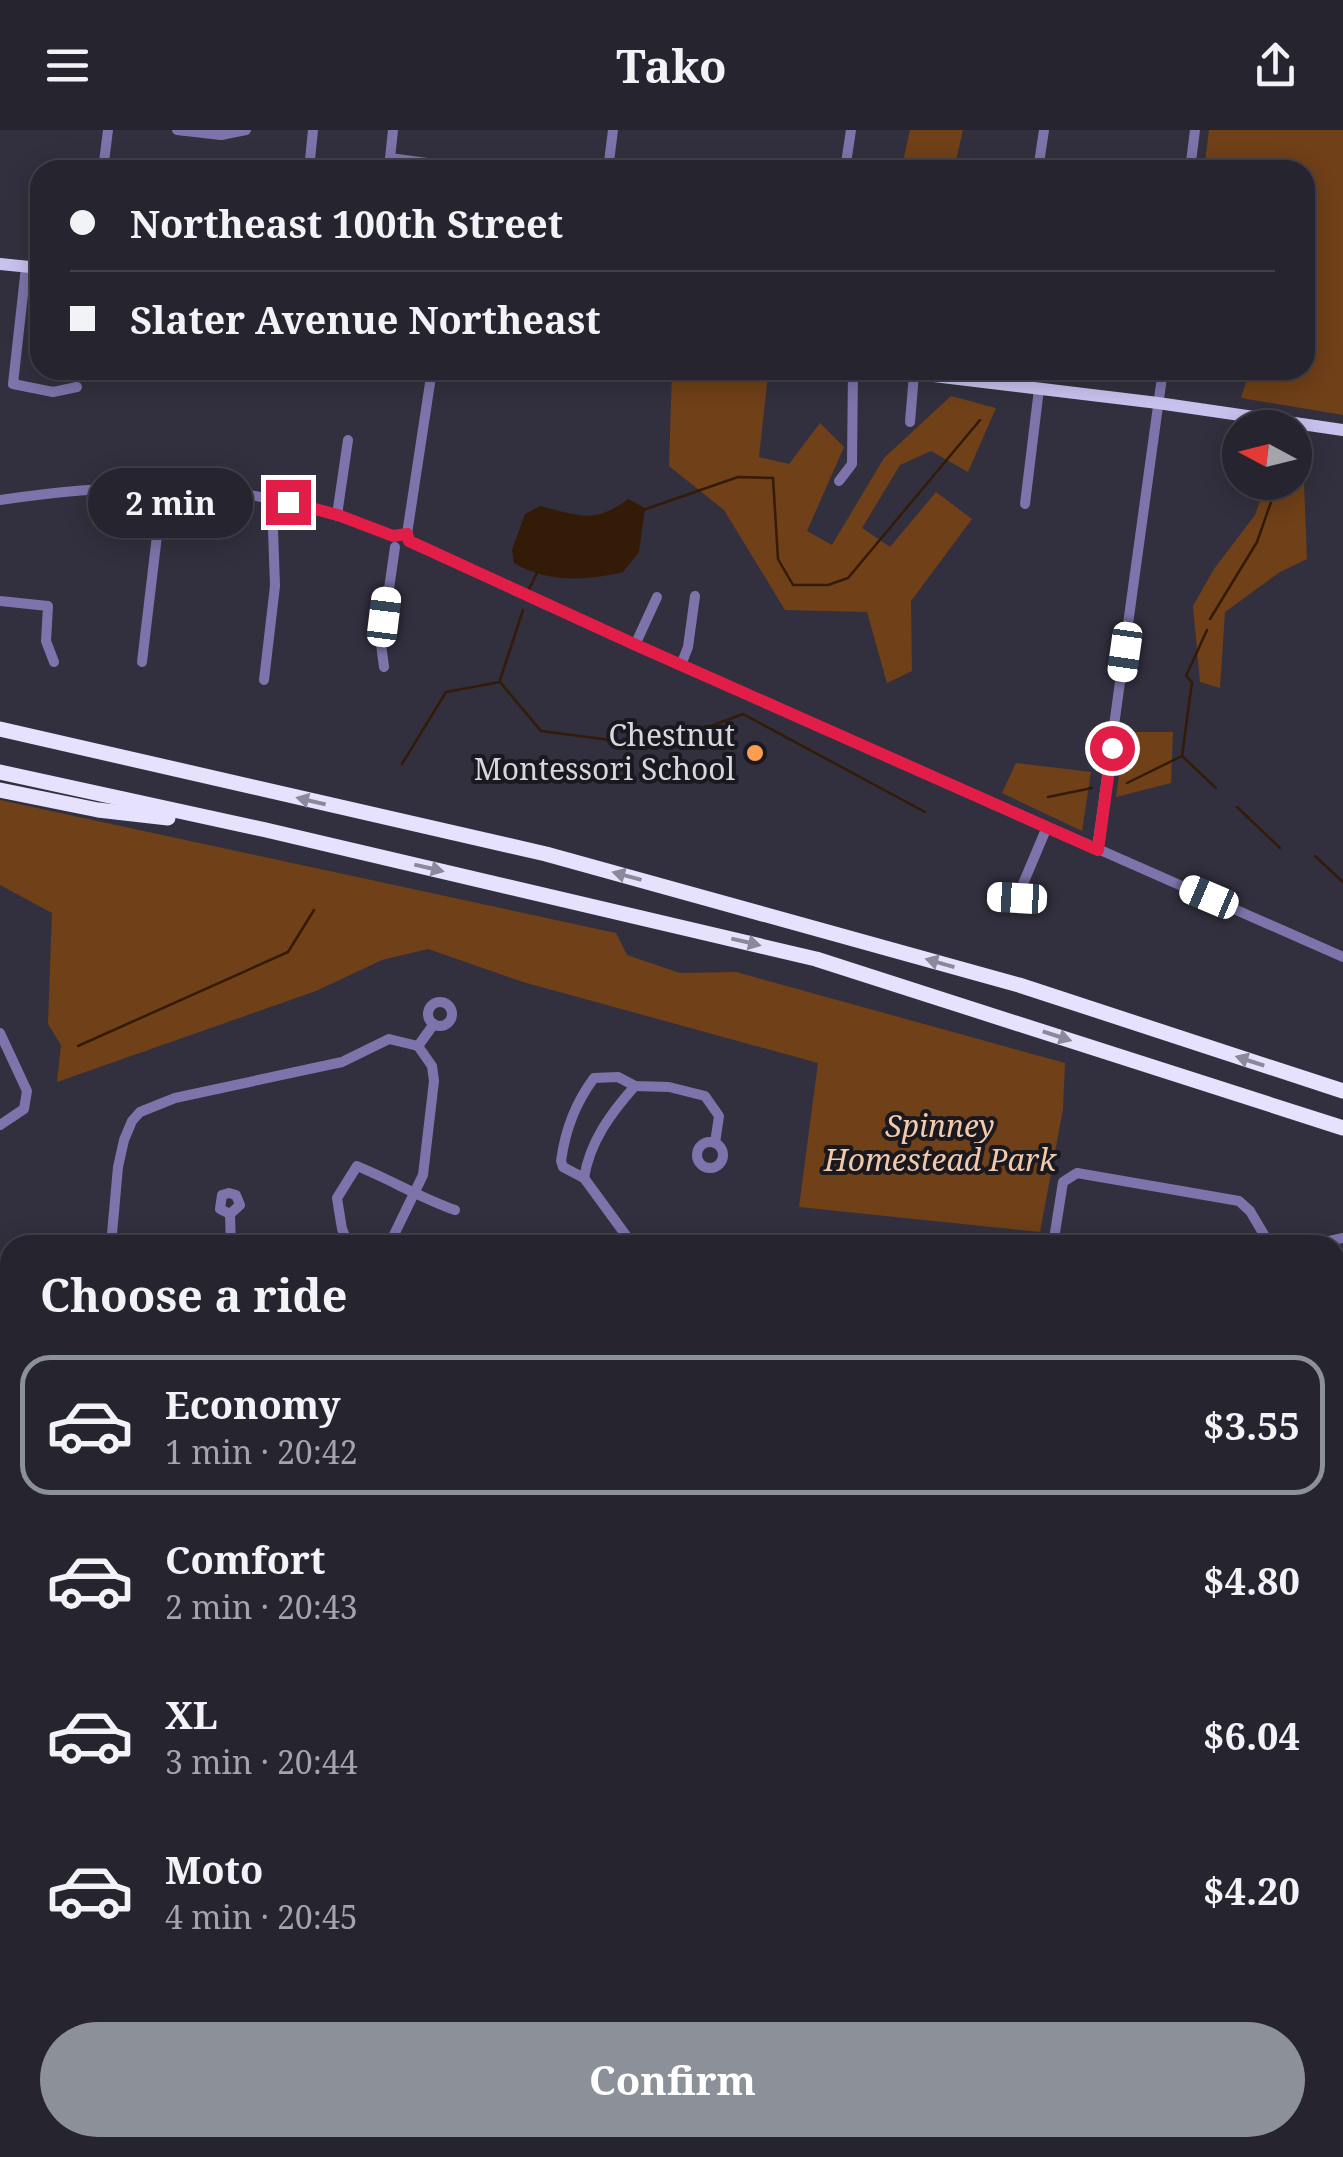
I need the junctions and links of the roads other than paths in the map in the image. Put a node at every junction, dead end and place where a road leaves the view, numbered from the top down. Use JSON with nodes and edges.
{"nodes":[{"id":1,"x":108,"y":130,"type":"edge"},
{"id":2,"x":177,"y":130,"type":"edge"},
{"id":3,"x":246,"y":130,"type":"edge"},
{"id":4,"x":313,"y":130,"type":"edge"},
{"id":5,"x":394,"y":130,"type":"edge"},
{"id":6,"x":613,"y":130,"type":"edge"},
{"id":7,"x":851,"y":130,"type":"edge"},
{"id":8,"x":1044,"y":130,"type":"edge"},
{"id":9,"x":1195,"y":130,"type":"edge"},
{"id":10,"x":104,"y":160,"type":"edge"},
{"id":11,"x":310,"y":160,"type":"edge"},
{"id":12,"x":405,"y":160,"type":"edge"},
{"id":13,"x":609,"y":160,"type":"edge"},
{"id":14,"x":846,"y":160,"type":"edge"},
{"id":15,"x":1040,"y":160,"type":"edge"},
{"id":16,"x":1191,"y":160,"type":"edge"},
{"id":17,"x":0,"y":264,"type":"edge"},
{"id":18,"x":30,"y":268,"type":"edge"},
{"id":19,"x":30,"y":285,"type":"edge"},
{"id":20,"x":431,"y":380,"type":"edge"},
{"id":21,"x":853,"y":380,"type":"edge"},
{"id":22,"x":914,"y":380,"type":"edge"},
{"id":23,"x":968,"y":380,"type":"edge"},
{"id":24,"x":1161,"y":380,"type":"edge"},
{"id":25,"x":77,"y":387,"type":"dead end"},
{"id":26,"x":1039,"y":388,"type":"junction"},
{"id":27,"x":1158,"y":403,"type":"junction"},
{"id":28,"x":910,"y":422,"type":"dead end"},
{"id":29,"x":1343,"y":430,"type":"edge"},
{"id":30,"x":348,"y":440,"type":"dead end"},
{"id":31,"x":839,"y":481,"type":"dead end"},
{"id":32,"x":163,"y":485,"type":"junction"},
{"id":33,"x":0,"y":500,"type":"edge"},
{"id":34,"x":278,"y":500,"type":"junction"},
{"id":35,"x":1026,"y":504,"type":"dead end"},
{"id":36,"x":338,"y":515,"type":"junction"},
{"id":37,"x":408,"y":537,"type":"junction"},
{"id":38,"x":394,"y":541,"type":"junction"},
{"id":39,"x":657,"y":596,"type":"dead end"},
{"id":40,"x":695,"y":596,"type":"dead end"},
{"id":41,"x":0,"y":601,"type":"edge"},
{"id":42,"x":636,"y":645,"type":"junction"},
{"id":43,"x":54,"y":662,"type":"dead end"},
{"id":44,"x":142,"y":662,"type":"dead end"},
{"id":45,"x":681,"y":665,"type":"junction"},
{"id":46,"x":384,"y":667,"type":"dead end"},
{"id":47,"x":264,"y":680,"type":"dead end"},
{"id":48,"x":0,"y":729,"type":"edge"},
{"id":49,"x":4,"y":770,"type":"edge"},
{"id":50,"x":0,"y":790,"type":"edge"},
{"id":51,"x":1047,"y":828,"type":"junction"},
{"id":52,"x":266,"y":830,"type":"junction"},
{"id":53,"x":1098,"y":850,"type":"junction"},
{"id":54,"x":992,"y":896,"type":"dead end"},
{"id":55,"x":1017,"y":898,"type":"junction"},
{"id":56,"x":1034,"y":899,"type":"dead end"},
{"id":57,"x":1343,"y":957,"type":"edge"},
{"id":58,"x":434,"y":1024,"type":"dead end"},
{"id":59,"x":0,"y":1032,"type":"edge"},
{"id":60,"x":418,"y":1046,"type":"junction"},
{"id":61,"x":636,"y":1086,"type":"junction"},
{"id":62,"x":1343,"y":1091,"type":"edge"},
{"id":63,"x":0,"y":1125,"type":"edge"},
{"id":64,"x":1343,"y":1128,"type":"edge"},
{"id":65,"x":715,"y":1142,"type":"dead end"},
{"id":66,"x":584,"y":1178,"type":"junction"},
{"id":67,"x":414,"y":1194,"type":"junction"},
{"id":68,"x":455,"y":1210,"type":"dead end"},
{"id":69,"x":230,"y":1214,"type":"dead end"},
{"id":70,"x":112,"y":1235,"type":"edge"},
{"id":71,"x":231,"y":1235,"type":"edge"},
{"id":72,"x":346,"y":1235,"type":"edge"},
{"id":73,"x":394,"y":1235,"type":"edge"},
{"id":74,"x":626,"y":1235,"type":"edge"},
{"id":75,"x":1054,"y":1235,"type":"edge"},
{"id":76,"x":1264,"y":1235,"type":"edge"}],
"edges":[{"from":1,"to":10,"type":"street"},
{"from":2,"to":3,"type":"street"},
{"from":4,"to":11,"type":"street"},
{"from":5,"to":12,"type":"street"},
{"from":6,"to":13,"type":"street"},
{"from":7,"to":14,"type":"street"},
{"from":8,"to":15,"type":"street"},
{"from":9,"to":16,"type":"street"},
{"from":17,"to":18,"type":"main road"},
{"from":19,"to":25,"type":"street"},
{"from":20,"to":37,"type":"street"},
{"from":21,"to":31,"type":"street"},
{"from":22,"to":28,"type":"street"},
{"from":23,"to":26,"type":"main road"},
{"from":24,"to":27,"type":"street"},
{"from":26,"to":27,"type":"main road"},
{"from":26,"to":35,"type":"street"},
{"from":27,"to":29,"type":"main road"},
{"from":27,"to":53,"type":"street"},
{"from":30,"to":36,"type":"street"},
{"from":32,"to":33,"type":"street"},
{"from":32,"to":34,"type":"street"},
{"from":32,"to":44,"type":"street"},
{"from":34,"to":36,"type":"street"},
{"from":34,"to":47,"type":"street"},
{"from":36,"to":38,"type":"street"},
{"from":37,"to":38,"type":"street"},
{"from":37,"to":42,"type":"street"},
{"from":38,"to":46,"type":"street"},
{"from":39,"to":42,"type":"street"},
{"from":40,"to":45,"type":"street"},
{"from":41,"to":43,"type":"street"},
{"from":42,"to":45,"type":"street"},
{"from":45,"to":51,"type":"street"},
{"from":62,"to":48,"type":"highway","one_way":true},
{"from":49,"to":52,"type":"highway"},
{"from":50,"to":52,"type":"highway"},
{"from":51,"to":53,"type":"street"},
{"from":51,"to":55,"type":"street"},
{"from":52,"to":64,"type":"highway","one_way":true},
{"from":53,"to":57,"type":"street"},
{"from":54,"to":55,"type":"street"},
{"from":55,"to":56,"type":"street"},
{"from":58,"to":60,"type":"street"},
{"from":59,"to":63,"type":"street"},
{"from":60,"to":67,"type":"street"},
{"from":60,"to":70,"type":"street"},
{"from":61,"to":65,"type":"street"},
{"from":61,"to":66,"type":"street"},
{"from":61,"to":66,"type":"street"},
{"from":66,"to":74,"type":"street"},
{"from":67,"to":68,"type":"street"},
{"from":67,"to":72,"type":"street"},
{"from":67,"to":73,"type":"street"},
{"from":69,"to":71,"type":"street"},
{"from":75,"to":76,"type":"street"}]}
